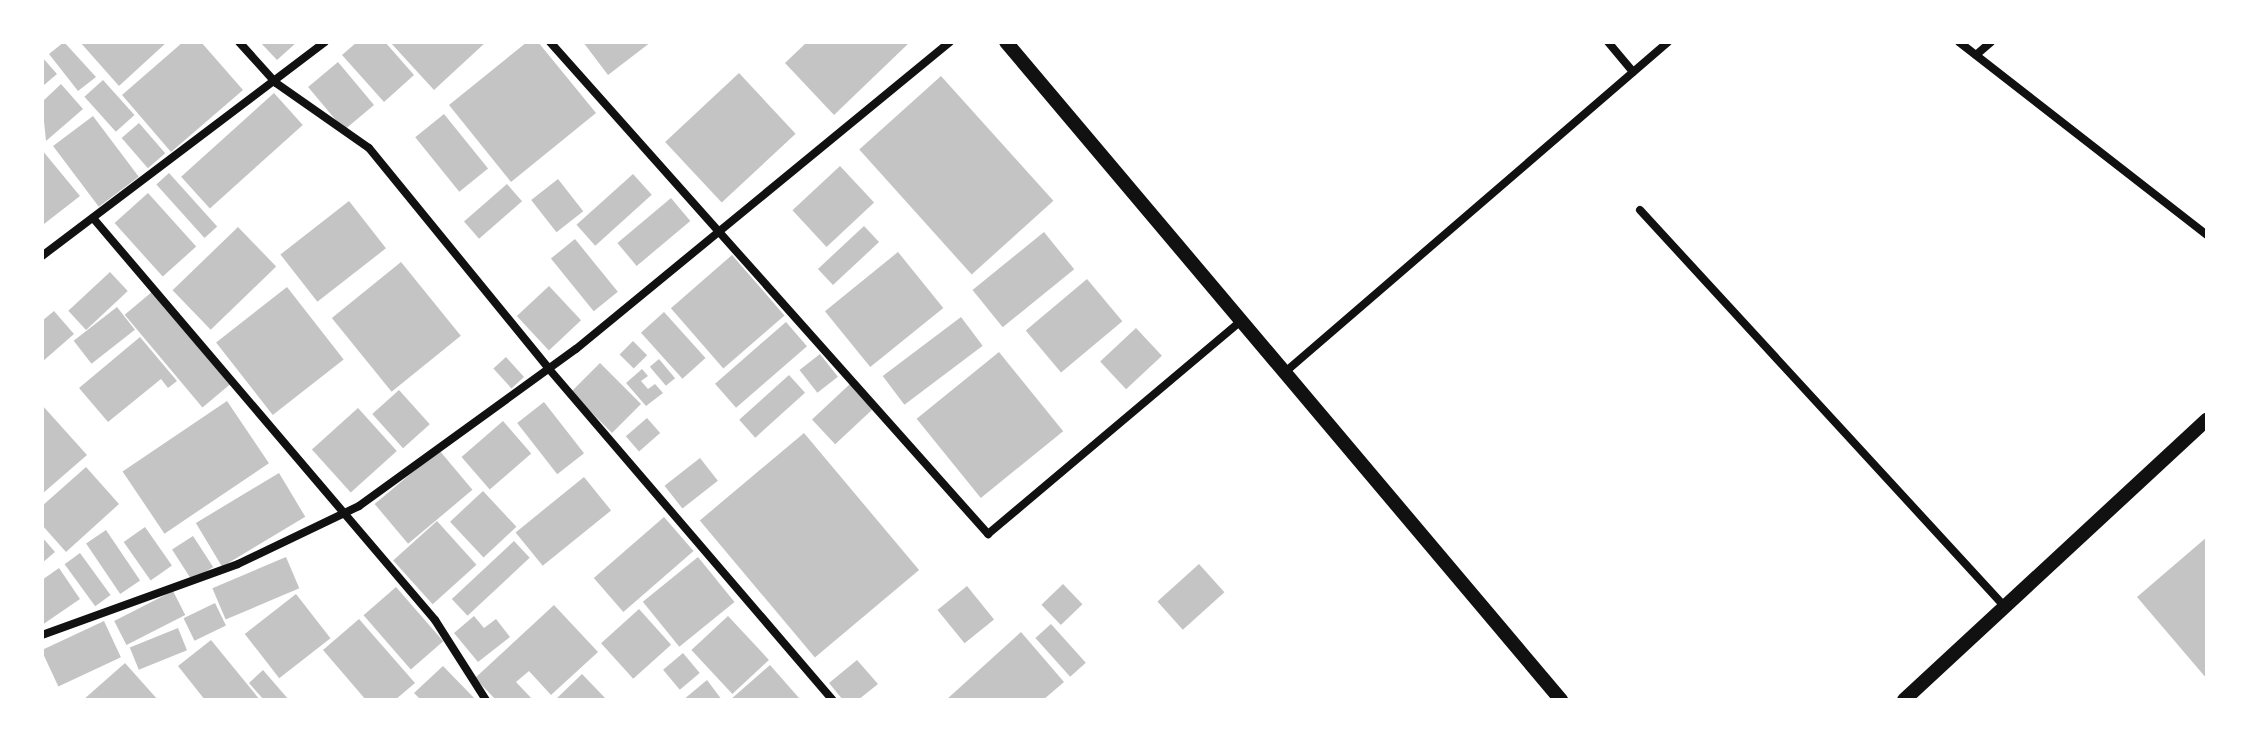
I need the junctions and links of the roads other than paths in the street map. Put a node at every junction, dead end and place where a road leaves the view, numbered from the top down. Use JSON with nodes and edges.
{"nodes":[{"id":1,"x":239,"y":42,"type":"edge"},
{"id":2,"x":325,"y":42,"type":"edge"},
{"id":3,"x":550,"y":42,"type":"edge"},
{"id":4,"x":950,"y":42,"type":"edge"},
{"id":5,"x":1006,"y":42,"type":"edge"},
{"id":6,"x":1608,"y":42,"type":"edge"},
{"id":7,"x":1668,"y":42,"type":"edge"},
{"id":8,"x":1959,"y":42,"type":"edge"},
{"id":9,"x":1991,"y":42,"type":"edge"},
{"id":10,"x":1976,"y":55,"type":"junction"},
{"id":11,"x":1633,"y":72,"type":"junction"},
{"id":12,"x":276,"y":83,"type":"junction"},
{"id":13,"x":1640,"y":210,"type":"dead end"},
{"id":14,"x":93,"y":218,"type":"junction"},
{"id":15,"x":718,"y":233,"type":"junction"},
{"id":16,"x":2207,"y":235,"type":"edge"},
{"id":17,"x":42,"y":256,"type":"edge"},
{"id":18,"x":1241,"y":321,"type":"junction"},
{"id":19,"x":549,"y":369,"type":"junction"},
{"id":20,"x":1284,"y":373,"type":"junction"},
{"id":21,"x":2207,"y":419,"type":"edge"},
{"id":22,"x":344,"y":513,"type":"junction"},
{"id":23,"x":2005,"y":607,"type":"junction"},
{"id":24,"x":42,"y":635,"type":"edge"},
{"id":25,"x":486,"y":700,"type":"edge"},
{"id":26,"x":833,"y":700,"type":"edge"},
{"id":27,"x":1561,"y":700,"type":"edge"},
{"id":28,"x":1904,"y":700,"type":"edge"}],
"edges":[{"from":1,"to":12,"type":"street"},
{"from":2,"to":12,"type":"street"},
{"from":3,"to":15,"type":"street"},
{"from":4,"to":15,"type":"street"},
{"from":5,"to":18,"type":"street"},
{"from":6,"to":11,"type":"street"},
{"from":7,"to":11,"type":"street"},
{"from":8,"to":10,"type":"street"},
{"from":9,"to":10,"type":"street"},
{"from":10,"to":16,"type":"street"},
{"from":11,"to":20,"type":"street"},
{"from":12,"to":14,"type":"street"},
{"from":12,"to":19,"type":"street"},
{"from":13,"to":23,"type":"street"},
{"from":14,"to":17,"type":"street"},
{"from":14,"to":22,"type":"street"},
{"from":15,"to":18,"type":"street"},
{"from":15,"to":19,"type":"street"},
{"from":18,"to":20,"type":"street"},
{"from":19,"to":22,"type":"street"},
{"from":19,"to":26,"type":"street"},
{"from":20,"to":27,"type":"street"},
{"from":21,"to":23,"type":"street"},
{"from":22,"to":24,"type":"street"},
{"from":22,"to":25,"type":"street"},
{"from":23,"to":28,"type":"street"}]}
